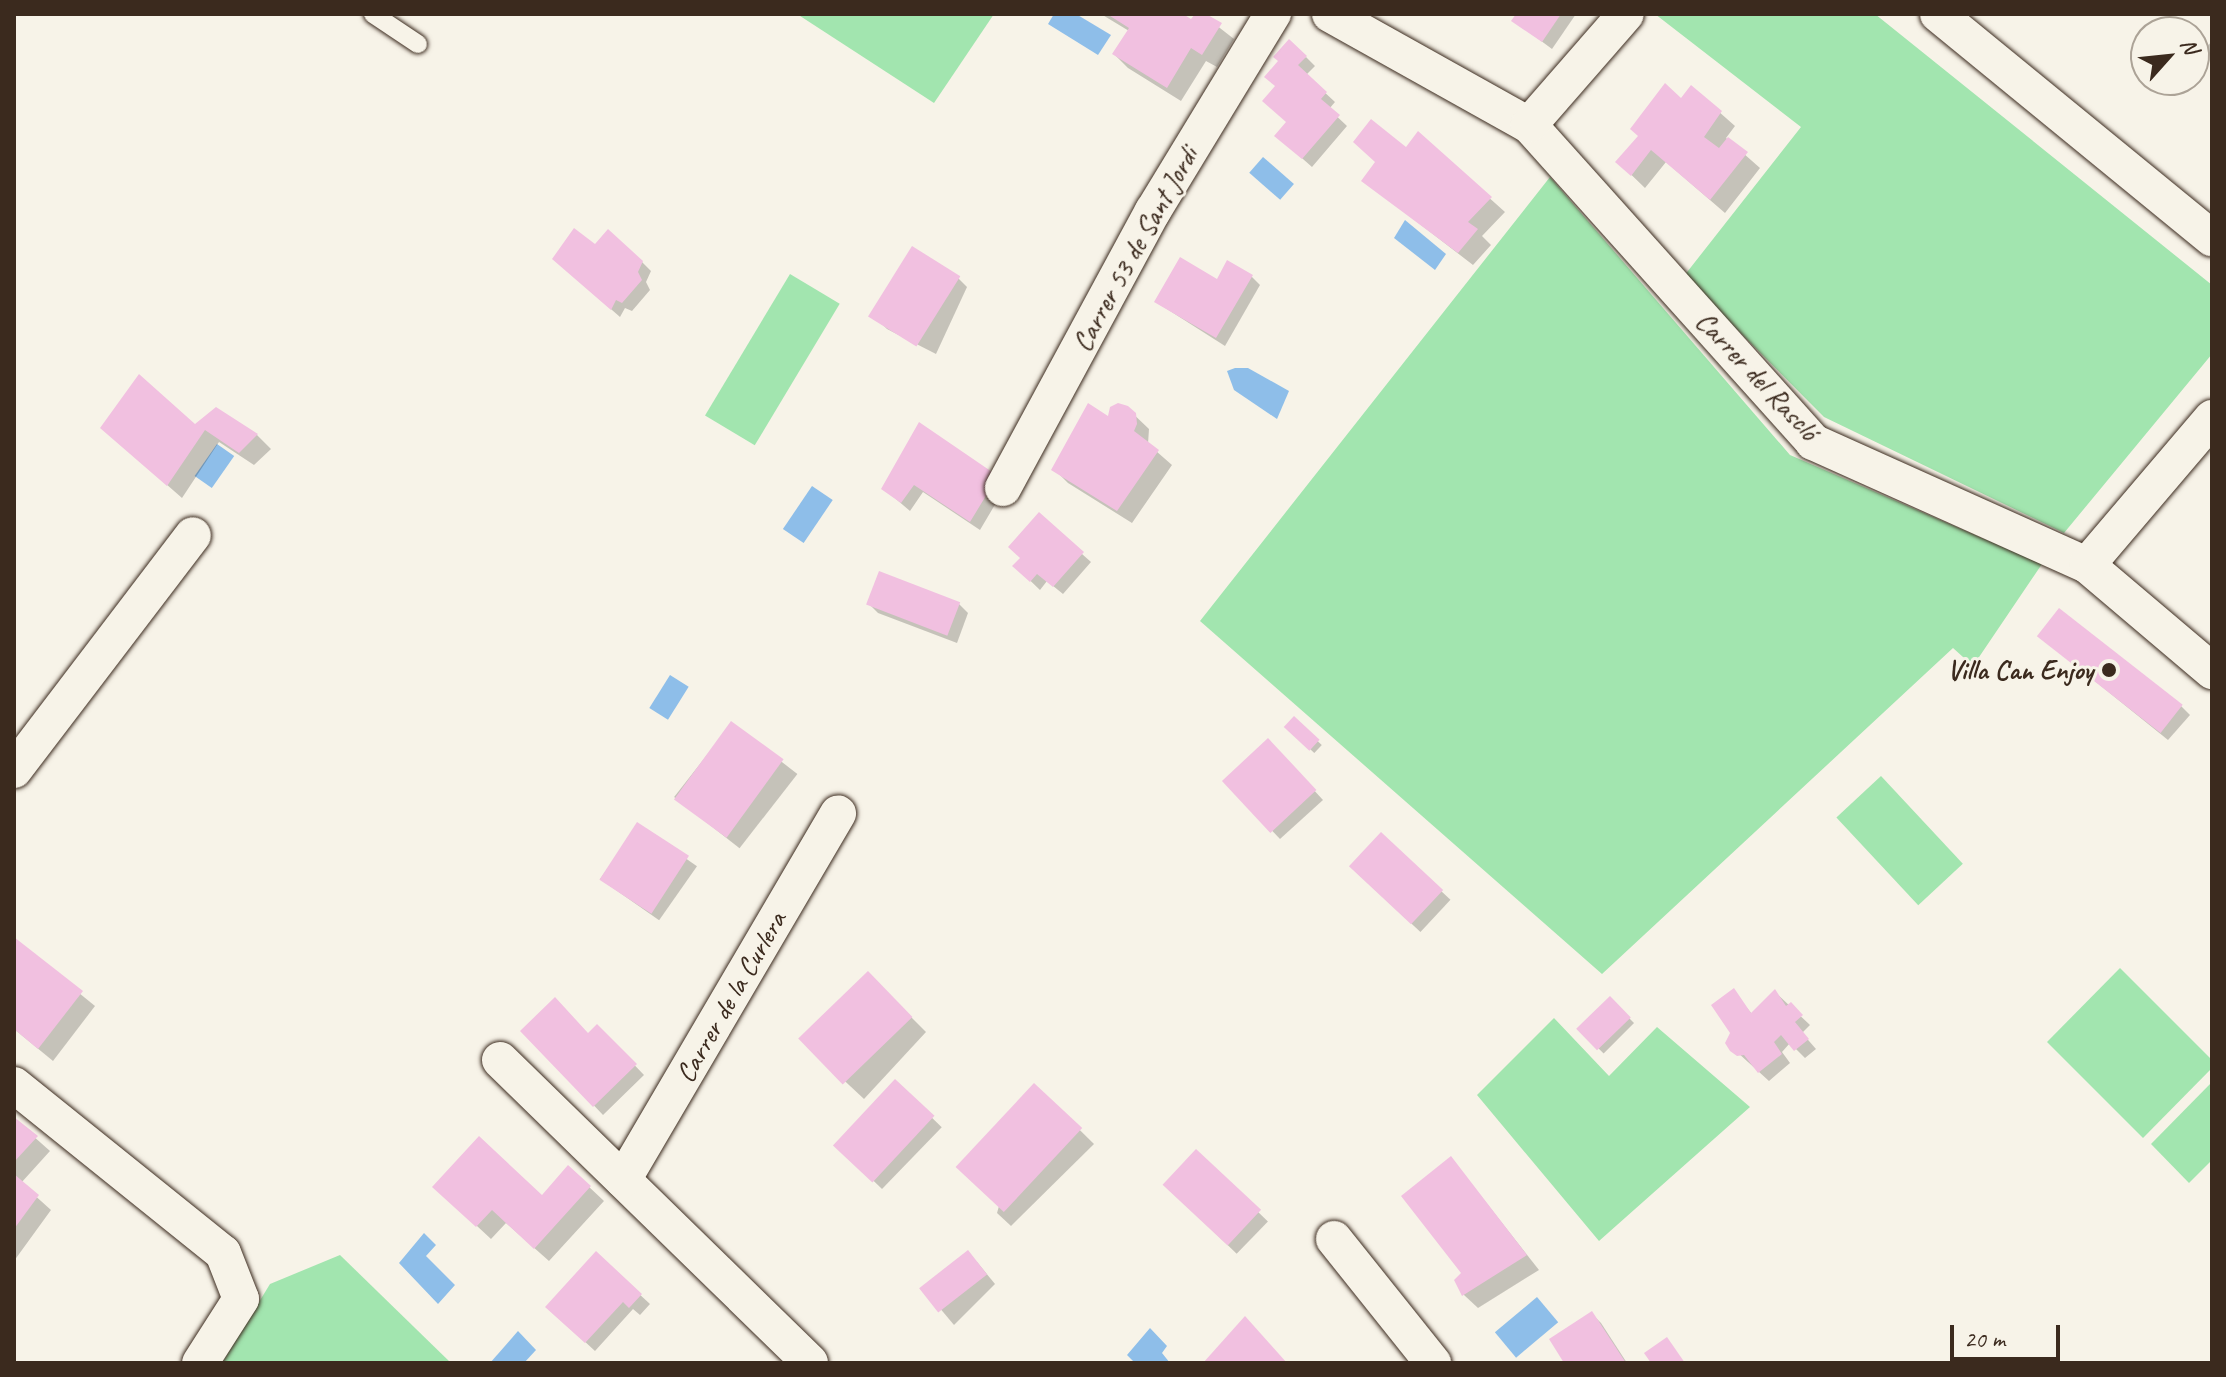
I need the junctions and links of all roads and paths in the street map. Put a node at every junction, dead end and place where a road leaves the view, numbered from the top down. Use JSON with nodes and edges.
{"nodes":[{"id":1,"x":373,"y":14,"type":"edge"},
{"id":2,"x":1273,"y":14,"type":"edge"},
{"id":3,"x":1330,"y":14,"type":"edge"},
{"id":4,"x":1626,"y":14,"type":"edge"},
{"id":5,"x":1938,"y":14,"type":"edge"},
{"id":6,"x":418,"y":44,"type":"dead end"},
{"id":7,"x":1529,"y":125,"type":"junction"},
{"id":8,"x":2212,"y":238,"type":"edge"},
{"id":9,"x":2212,"y":418,"type":"edge"},
{"id":10,"x":1003,"y":488,"type":"dead end"},
{"id":11,"x":193,"y":535,"type":"dead end"},
{"id":12,"x":2087,"y":565,"type":"junction"},
{"id":13,"x":2212,"y":671,"type":"edge"},
{"id":14,"x":14,"y":770,"type":"edge"},
{"id":15,"x":838,"y":813,"type":"dead end"},
{"id":16,"x":500,"y":1060,"type":"dead end"},
{"id":17,"x":14,"y":1085,"type":"edge"},
{"id":18,"x":623,"y":1180,"type":"junction"},
{"id":19,"x":1334,"y":1239,"type":"dead end"},
{"id":20,"x":200,"y":1363,"type":"edge"},
{"id":21,"x":810,"y":1363,"type":"edge"},
{"id":22,"x":1433,"y":1363,"type":"edge"}],
"edges":[{"from":1,"to":6,"type":"lane"},
{"from":2,"to":10,"type":"street","name":"Carrer 53 de Sant Jordi"},
{"from":3,"to":7,"type":"street"},
{"from":4,"to":7,"type":"street"},
{"from":5,"to":8,"type":"street"},
{"from":7,"to":12,"type":"street","name":"Carrer del Rascló"},
{"from":9,"to":12,"type":"street"},
{"from":11,"to":14,"type":"street"},
{"from":12,"to":13,"type":"street","name":"Carrer del Rascló"},
{"from":15,"to":18,"type":"street","name":"Carrer de la Curlera"},
{"from":16,"to":18,"type":"street"},
{"from":17,"to":20,"type":"street"},
{"from":18,"to":21,"type":"street"},
{"from":19,"to":22,"type":"street"}]}
